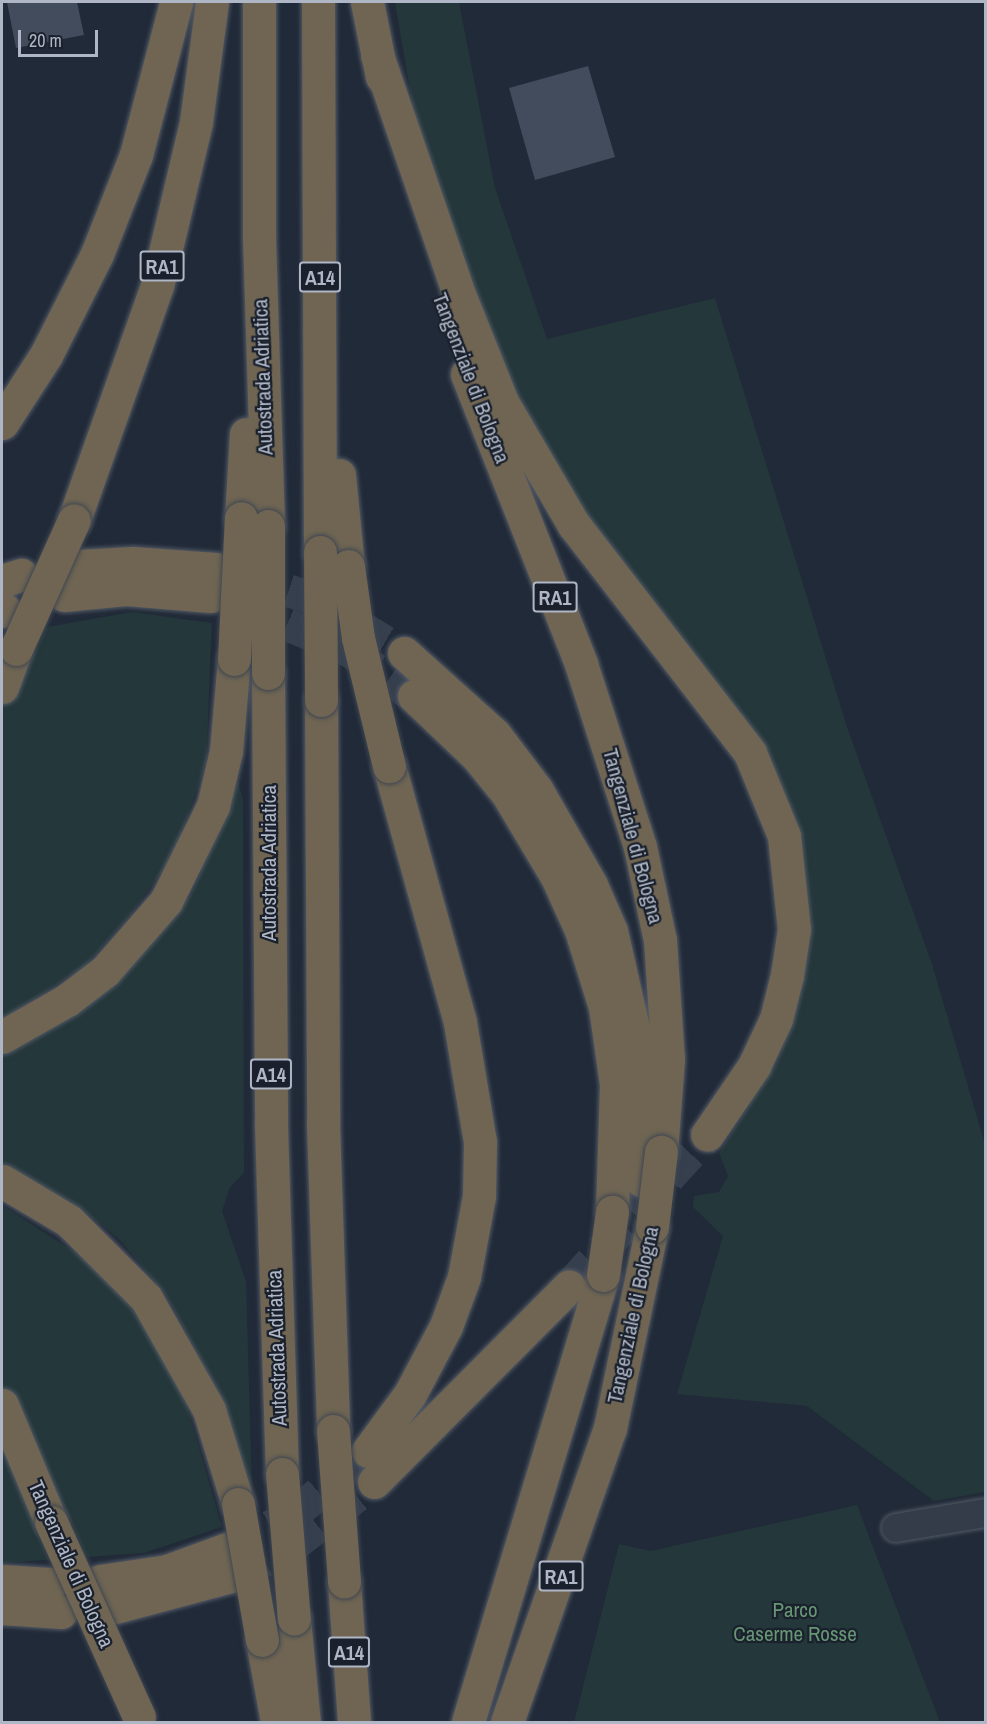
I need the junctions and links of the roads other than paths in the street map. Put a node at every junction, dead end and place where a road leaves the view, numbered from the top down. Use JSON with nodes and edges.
{"nodes":[{"id":1,"x":176,"y":2,"type":"edge"},
{"id":2,"x":212,"y":2,"type":"edge"},
{"id":3,"x":259,"y":2,"type":"edge"},
{"id":4,"x":318,"y":2,"type":"edge"},
{"id":5,"x":367,"y":2,"type":"edge"},
{"id":6,"x":377,"y":55,"type":"junction"},
{"id":7,"x":2,"y":423,"type":"edge"},
{"id":8,"x":255,"y":522,"type":"junction"},
{"id":9,"x":334,"y":559,"type":"junction"},
{"id":10,"x":71,"y":580,"type":"dead end"},
{"id":11,"x":213,"y":582,"type":"tunnel mouth"},
{"id":12,"x":404,"y":653,"type":"tunnel mouth"},
{"id":13,"x":2,"y":687,"type":"edge"},
{"id":14,"x":414,"y":696,"type":"tunnel mouth"},
{"id":15,"x":2,"y":1037,"type":"edge"},
{"id":16,"x":708,"y":1135,"type":"tunnel mouth"},
{"id":17,"x":2,"y":1181,"type":"edge"},
{"id":18,"x":646,"y":1234,"type":"junction"},
{"id":19,"x":569,"y":1286,"type":"tunnel mouth"},
{"id":20,"x":2,"y":1405,"type":"edge"},
{"id":21,"x":368,"y":1451,"type":"tunnel mouth"},
{"id":22,"x":374,"y":1482,"type":"tunnel mouth"},
{"id":23,"x":986,"y":1513,"type":"edge"},
{"id":24,"x":897,"y":1528,"type":"dead end"},
{"id":25,"x":231,"y":1562,"type":"tunnel mouth"},
{"id":26,"x":2,"y":1581,"type":"edge"},
{"id":27,"x":105,"y":1594,"type":"dead end"},
{"id":28,"x":2,"y":1608,"type":"edge"},
{"id":29,"x":140,"y":1720,"type":"edge"},
{"id":30,"x":277,"y":1722,"type":"edge"},
{"id":31,"x":304,"y":1722,"type":"edge"},
{"id":32,"x":354,"y":1722,"type":"edge"},
{"id":33,"x":468,"y":1722,"type":"edge"},
{"id":34,"x":507,"y":1722,"type":"edge"}],
"edges":[{"from":1,"to":7,"type":"highway"},
{"from":2,"to":13,"type":"highway","number":"RA1","bridge":true},
{"from":3,"to":8,"type":"highway","name":"Autostrada Adriatica","number":"A14"},
{"from":4,"to":9,"type":"highway","number":"A14"},
{"from":5,"to":6,"type":"highway","name":"Tangenziale di Bologna","number":"RA1"},
{"from":6,"to":16,"type":"highway"},
{"from":6,"to":18,"type":"highway","name":"Tangenziale di Bologna","number":"RA1","bridge":true},
{"from":8,"to":15,"type":"highway","bridge":true},
{"from":8,"to":31,"type":"highway","name":"Autostrada Adriatica","number":"A14","bridge":true},
{"from":9,"to":21,"type":"highway","bridge":true},
{"from":9,"to":32,"type":"highway","number":"A14","bridge":true},
{"from":10,"to":11,"type":"highway"},
{"from":12,"to":18,"type":"highway"},
{"from":14,"to":33,"type":"highway","bridge":true},
{"from":17,"to":30,"type":"highway","bridge":true},
{"from":18,"to":34,"type":"highway","name":"Tangenziale di Bologna","number":"RA1"},
{"from":19,"to":22,"type":"highway"},
{"from":20,"to":29,"type":"highway","name":"Tangenziale di Bologna","bridge":true},
{"from":23,"to":24,"type":"street"},
{"from":25,"to":27,"type":"highway"},
{"from":26,"to":28,"type":"highway"}]}
